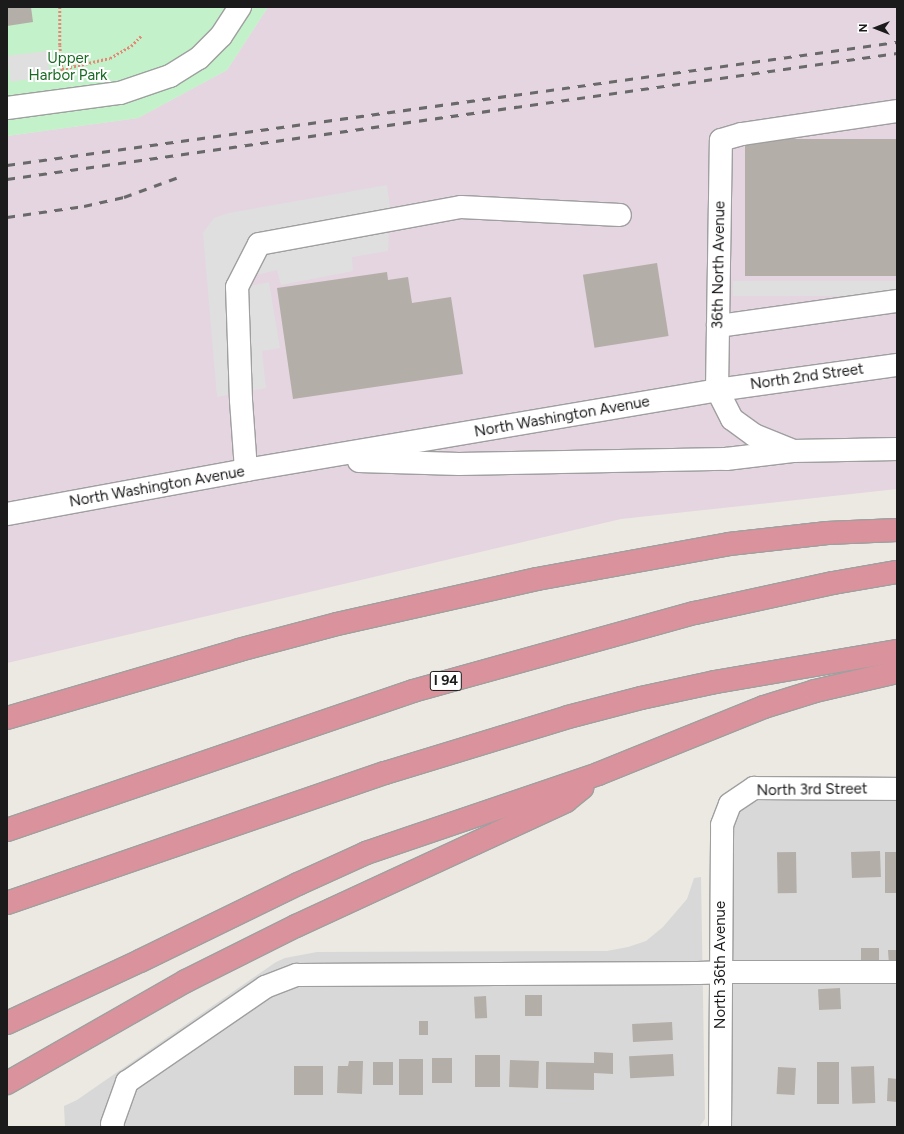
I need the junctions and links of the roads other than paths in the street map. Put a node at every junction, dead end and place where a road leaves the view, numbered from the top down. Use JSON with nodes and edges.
{"nodes":[{"id":1,"x":240,"y":7,"type":"edge"},
{"id":2,"x":7,"y":108,"type":"edge"},
{"id":3,"x":897,"y":110,"type":"edge"},
{"id":4,"x":620,"y":215,"type":"dead end"},
{"id":5,"x":897,"y":301,"type":"edge"},
{"id":6,"x":718,"y":326,"type":"junction"},
{"id":7,"x":897,"y":365,"type":"edge"},
{"id":8,"x":717,"y":390,"type":"junction"},
{"id":9,"x":897,"y":449,"type":"edge"},
{"id":10,"x":792,"y":451,"type":"junction"},
{"id":11,"x":308,"y":460,"type":"junction"},
{"id":12,"x":246,"y":470,"type":"junction"},
{"id":13,"x":7,"y":514,"type":"edge"},
{"id":14,"x":897,"y":530,"type":"edge"},
{"id":15,"x":897,"y":572,"type":"edge"},
{"id":16,"x":897,"y":651,"type":"edge"},
{"id":17,"x":897,"y":672,"type":"edge"},
{"id":18,"x":7,"y":718,"type":"edge"},
{"id":19,"x":598,"y":774,"type":"junction"},
{"id":20,"x":897,"y":789,"type":"edge"},
{"id":21,"x":730,"y":804,"type":"joint"},
{"id":22,"x":7,"y":830,"type":"edge"},
{"id":23,"x":7,"y":903,"type":"edge"},
{"id":24,"x":721,"y":972,"type":"junction"},
{"id":25,"x":897,"y":972,"type":"edge"},
{"id":26,"x":7,"y":1023,"type":"edge"},
{"id":27,"x":7,"y":1083,"type":"edge"},
{"id":28,"x":113,"y":1127,"type":"edge"},
{"id":29,"x":720,"y":1127,"type":"edge"}],
"edges":[{"from":1,"to":2,"type":"street"},
{"from":3,"to":6,"type":"street","name":"36th North Avenue"},
{"from":4,"to":12,"type":"street"},
{"from":5,"to":6,"type":"street"},
{"from":6,"to":8,"type":"street","name":"36th North Avenue"},
{"from":7,"to":8,"type":"street","name":"North 2nd Street"},
{"from":8,"to":10,"type":"street","name":"North Washington Avenue"},
{"from":8,"to":11,"type":"street","name":"North Washington Avenue"},
{"from":9,"to":10,"type":"street","name":"North Washington Avenue"},
{"from":10,"to":11,"type":"street","name":"North Washington Avenue"},
{"from":11,"to":12,"type":"street","name":"North Washington Avenue"},
{"from":12,"to":13,"type":"street","name":"North Washington Avenue"},
{"from":14,"to":18,"type":"highway"},
{"from":15,"to":22,"type":"highway","number":"I 94"},
{"from":16,"to":23,"type":"highway"},
{"from":17,"to":19,"type":"highway"},
{"from":19,"to":26,"type":"highway"},
{"from":19,"to":27,"type":"highway"},
{"from":20,"to":21,"type":"street","name":"North 3rd Street"},
{"from":21,"to":24,"type":"street","name":"North 36th Avenue"},
{"from":24,"to":25,"type":"street"},
{"from":24,"to":28,"type":"street"},
{"from":24,"to":29,"type":"street","name":"North 36th Avenue"}]}
